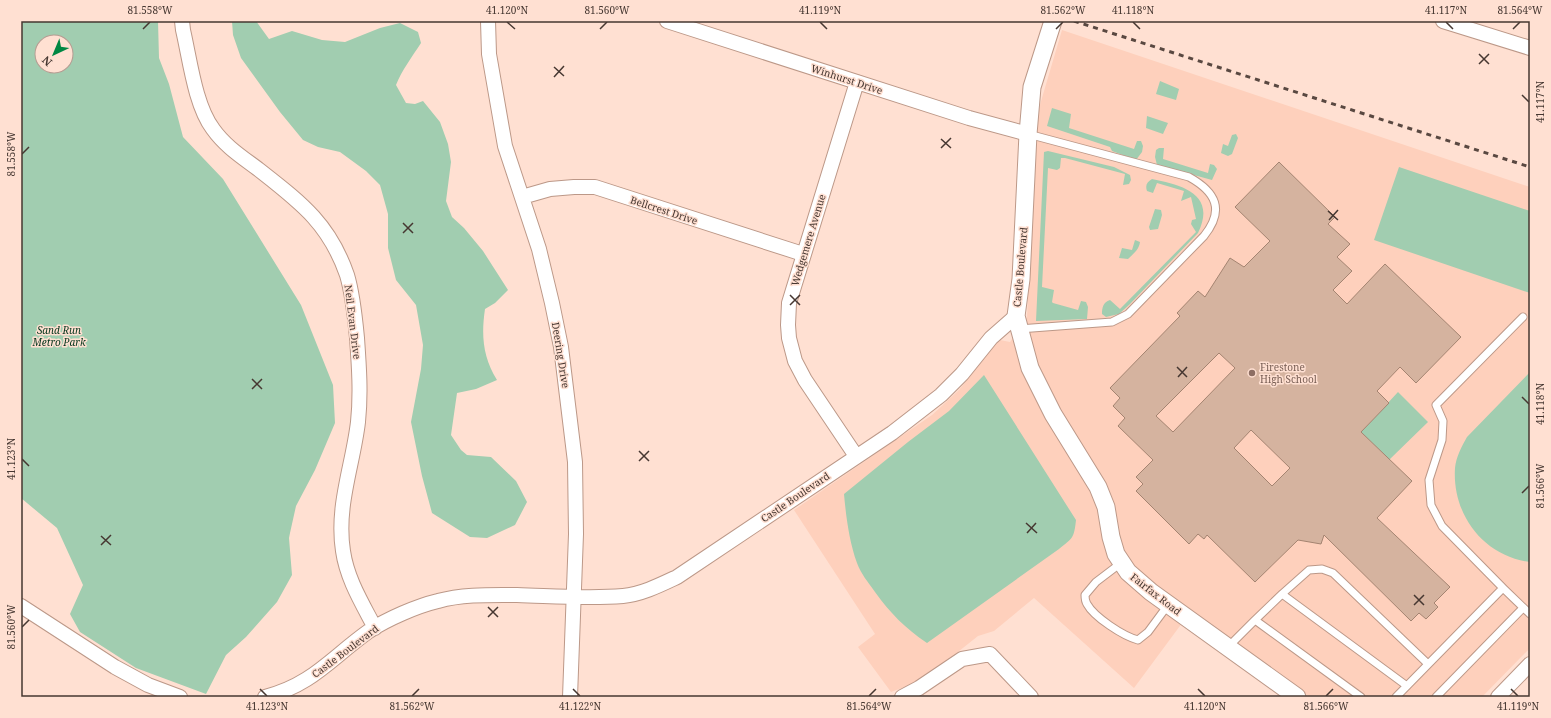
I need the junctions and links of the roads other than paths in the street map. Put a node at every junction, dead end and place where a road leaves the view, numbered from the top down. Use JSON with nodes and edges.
{"nodes":[{"id":1,"x":182,"y":21,"type":"edge"},
{"id":2,"x":488,"y":21,"type":"edge"},
{"id":3,"x":667,"y":21,"type":"edge"},
{"id":4,"x":1053,"y":21,"type":"edge"},
{"id":5,"x":1443,"y":21,"type":"edge"},
{"id":6,"x":1530,"y":48,"type":"edge"},
{"id":7,"x":857,"y":82,"type":"junction"},
{"id":8,"x":1028,"y":134,"type":"junction"},
{"id":9,"x":522,"y":197,"type":"junction"},
{"id":10,"x":803,"y":254,"type":"junction"},
{"id":11,"x":1523,"y":317,"type":"dead end"},
{"id":12,"x":1017,"y":323,"type":"junction"},
{"id":13,"x":856,"y":456,"type":"junction"},
{"id":14,"x":1121,"y":563,"type":"junction"},
{"id":15,"x":1503,"y":588,"type":"junction"},
{"id":16,"x":1282,"y":594,"type":"junction"},
{"id":17,"x":574,"y":597,"type":"junction"},
{"id":18,"x":1168,"y":605,"type":"junction"},
{"id":19,"x":21,"y":606,"type":"edge"},
{"id":20,"x":1524,"y":608,"type":"junction"},
{"id":21,"x":1530,"y":614,"type":"edge"},
{"id":22,"x":1255,"y":620,"type":"junction"},
{"id":23,"x":375,"y":628,"type":"junction"},
{"id":24,"x":1228,"y":647,"type":"junction"},
{"id":25,"x":1428,"y":664,"type":"junction"},
{"id":26,"x":1530,"y":664,"type":"edge"},
{"id":27,"x":1407,"y":686,"type":"junction"},
{"id":28,"x":180,"y":697,"type":"edge"},
{"id":29,"x":265,"y":697,"type":"edge"},
{"id":30,"x":570,"y":697,"type":"edge"},
{"id":31,"x":902,"y":697,"type":"edge"},
{"id":32,"x":1031,"y":697,"type":"edge"},
{"id":33,"x":1297,"y":697,"type":"edge"},
{"id":34,"x":1361,"y":697,"type":"edge"},
{"id":35,"x":1396,"y":697,"type":"edge"},
{"id":36,"x":1436,"y":697,"type":"edge"},
{"id":37,"x":1498,"y":697,"type":"edge"}],
"edges":[{"from":1,"to":23,"type":"street","name":"Neil Evan Drive"},
{"from":2,"to":9,"type":"street","name":"Deering Drive"},
{"from":3,"to":7,"type":"street","name":"Winhurst Drive"},
{"from":4,"to":8,"type":"street","name":"Castle Boulevard"},
{"from":5,"to":6,"type":"street"},
{"from":7,"to":8,"type":"street","name":"Winhurst Drive"},
{"from":7,"to":10,"type":"street","name":"Wedgemere Avenue"},
{"from":8,"to":12,"type":"street","name":"Castle Boulevard"},
{"from":8,"to":12,"type":"lane"},
{"from":9,"to":10,"type":"street","name":"Bellcrest Drive"},
{"from":9,"to":17,"type":"street","name":"Deering Drive"},
{"from":10,"to":13,"type":"street","name":"Wedgemere Avenue"},
{"from":11,"to":15,"type":"lane"},
{"from":12,"to":13,"type":"street","name":"Castle Boulevard"},
{"from":12,"to":14,"type":"street","name":"Fairfax Road"},
{"from":13,"to":17,"type":"street","name":"Castle Boulevard"},
{"from":14,"to":18,"type":"street","name":"Fairfax Road"},
{"from":14,"to":18,"type":"lane"},
{"from":15,"to":20,"type":"lane"},
{"from":15,"to":25,"type":"lane"},
{"from":16,"to":22,"type":"lane"},
{"from":16,"to":25,"type":"lane"},
{"from":16,"to":27,"type":"lane"},
{"from":17,"to":23,"type":"street","name":"Castle Boulevard"},
{"from":17,"to":30,"type":"street","name":"Deering Drive"},
{"from":18,"to":24,"type":"street","name":"Fairfax Road"},
{"from":19,"to":28,"type":"street"},
{"from":20,"to":21,"type":"lane"},
{"from":20,"to":36,"type":"lane"},
{"from":22,"to":24,"type":"lane"},
{"from":22,"to":34,"type":"lane"},
{"from":23,"to":29,"type":"street","name":"Castle Boulevard"},
{"from":24,"to":33,"type":"street","name":"Fairfax Road"},
{"from":25,"to":27,"type":"lane"},
{"from":26,"to":37,"type":"street"},
{"from":27,"to":35,"type":"lane"},
{"from":31,"to":32,"type":"street"}]}
